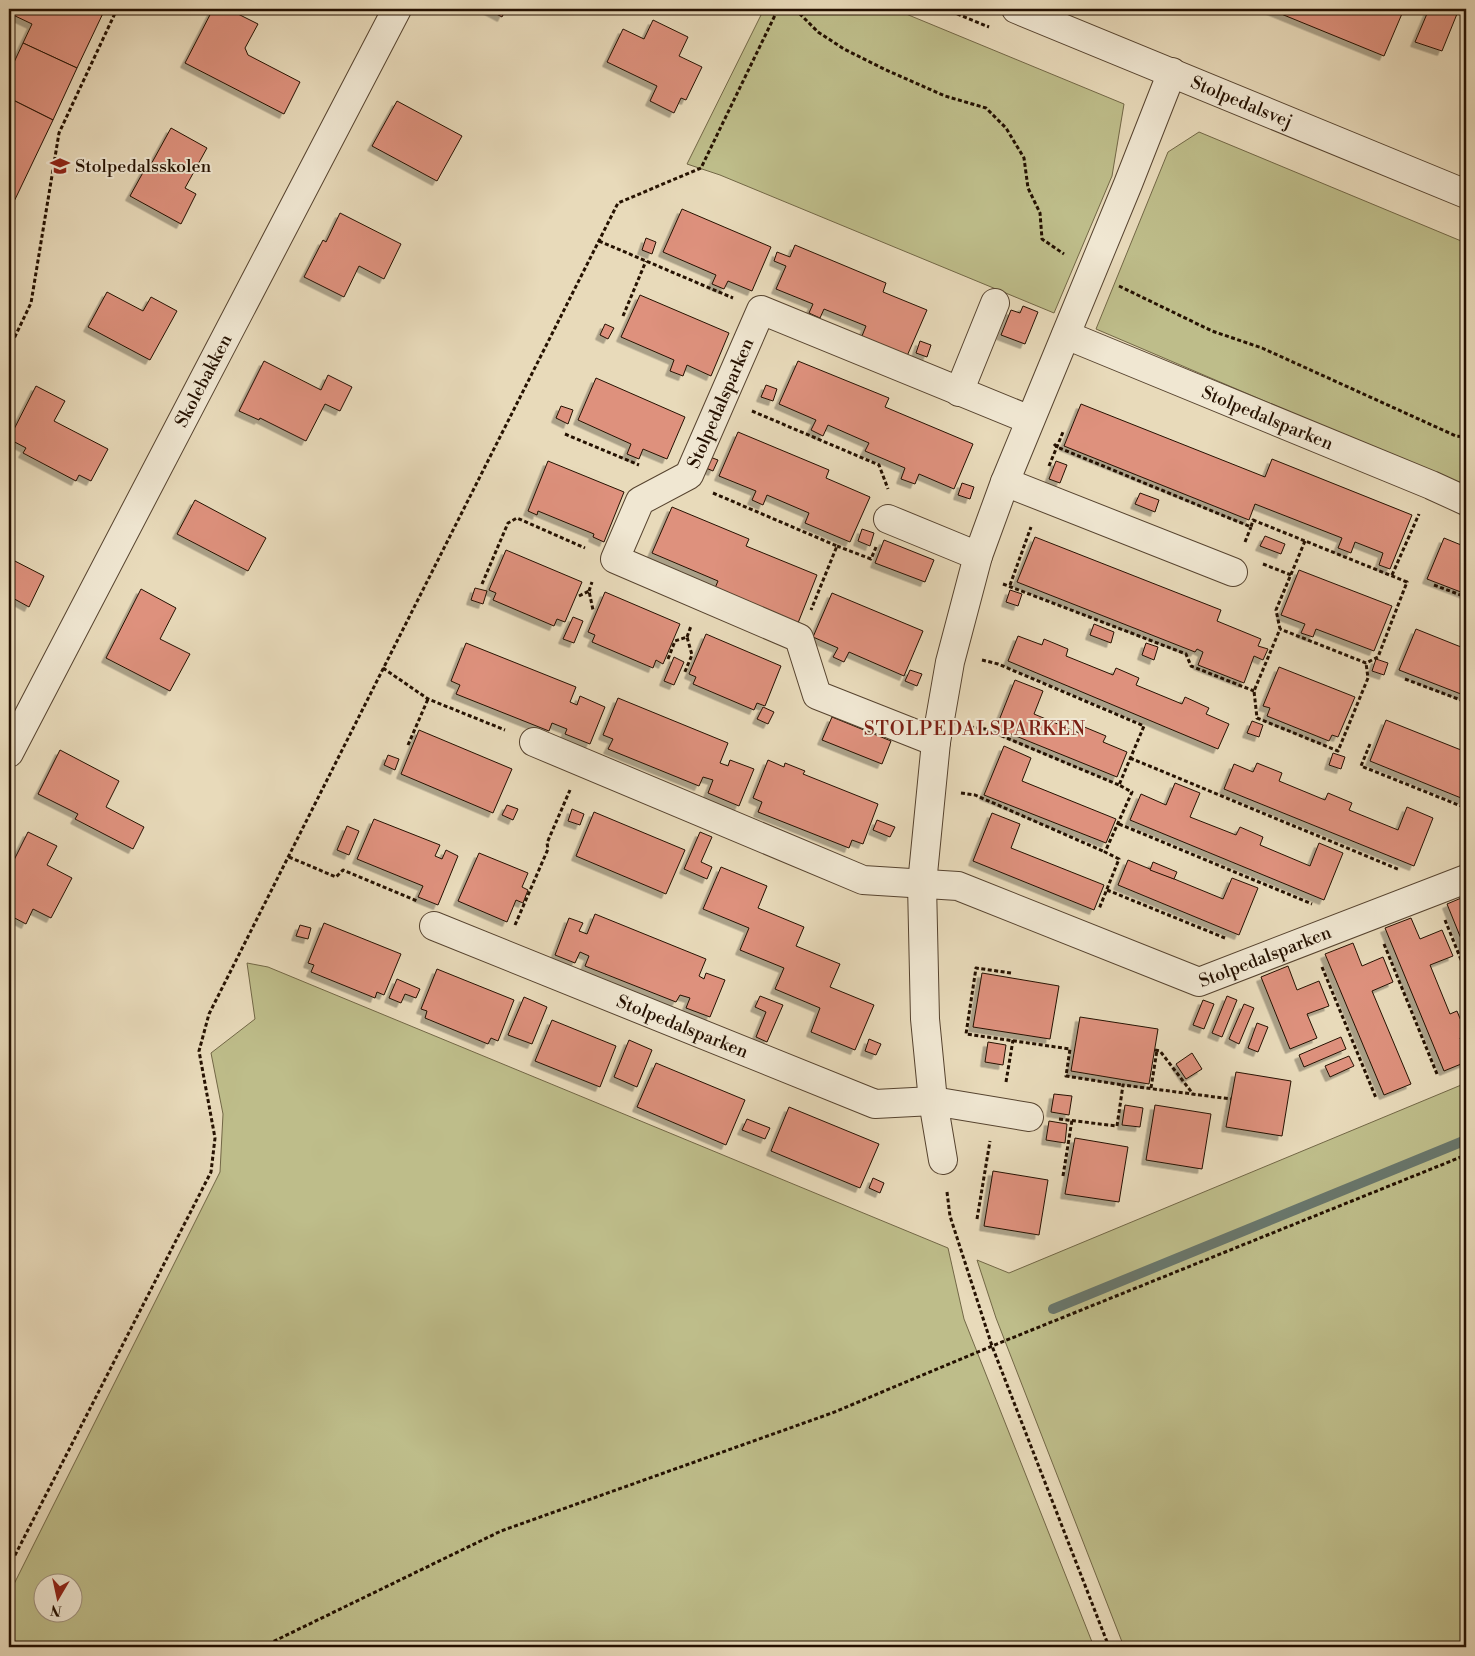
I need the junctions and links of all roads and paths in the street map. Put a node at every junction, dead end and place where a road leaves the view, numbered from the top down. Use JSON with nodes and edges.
{"nodes":[{"id":1,"x":117,"y":9,"type":"edge"},
{"id":2,"x":397,"y":9,"type":"edge"},
{"id":3,"x":778,"y":9,"type":"edge"},
{"id":4,"x":1016,"y":9,"type":"edge"},
{"id":5,"x":1172,"y":72,"type":"junction"},
{"id":6,"x":1466,"y":194,"type":"edge"},
{"id":7,"x":599,"y":241,"type":"junction"},
{"id":8,"x":646,"y":261,"type":"junction"},
{"id":9,"x":995,"y":303,"type":"dead end"},
{"id":10,"x":761,"y":310,"type":"junction"},
{"id":11,"x":623,"y":316,"type":"dead end"},
{"id":12,"x":1066,"y":335,"type":"junction"},
{"id":13,"x":9,"y":349,"type":"edge"},
{"id":14,"x":959,"y":392,"type":"junction"},
{"id":15,"x":722,"y":398,"type":"junction"},
{"id":16,"x":1030,"y":420,"type":"junction"},
{"id":17,"x":1064,"y":429,"type":"dead end"},
{"id":18,"x":565,"y":434,"type":"dead end"},
{"id":19,"x":1057,"y":447,"type":"junction"},
{"id":20,"x":1046,"y":474,"type":"dead end"},
{"id":21,"x":682,"y":479,"type":"junction"},
{"id":22,"x":1005,"y":482,"type":"junction"},
{"id":23,"x":1431,"y":486,"type":"junction"},
{"id":24,"x":650,"y":495,"type":"junction"},
{"id":25,"x":1466,"y":501,"type":"edge"},
{"id":26,"x":890,"y":508,"type":"joint"},
{"id":27,"x":1032,"y":525,"type":"dead end"},
{"id":28,"x":1251,"y":526,"type":"junction"},
{"id":29,"x":1248,"y":533,"type":"dead end"},
{"id":30,"x":1305,"y":541,"type":"junction"},
{"id":31,"x":877,"y":544,"type":"dead end"},
{"id":32,"x":837,"y":546,"type":"junction"},
{"id":33,"x":978,"y":556,"type":"junction"},
{"id":34,"x":615,"y":558,"type":"junction"},
{"id":35,"x":1260,"y":563,"type":"dead end"},
{"id":36,"x":1232,"y":572,"type":"dead end"},
{"id":37,"x":1392,"y":575,"type":"junction"},
{"id":38,"x":1291,"y":576,"type":"junction"},
{"id":39,"x":593,"y":580,"type":"dead end"},
{"id":40,"x":482,"y":584,"type":"dead end"},
{"id":41,"x":1434,"y":585,"type":"dead end"},
{"id":42,"x":589,"y":591,"type":"junction"},
{"id":43,"x":579,"y":596,"type":"dead end"},
{"id":44,"x":1466,"y":597,"type":"edge"},
{"id":45,"x":593,"y":610,"type":"dead end"},
{"id":46,"x":693,"y":622,"type":"dead end"},
{"id":47,"x":1280,"y":629,"type":"junction"},
{"id":48,"x":687,"y":637,"type":"junction"},
{"id":49,"x":799,"y":638,"type":"junction"},
{"id":50,"x":668,"y":659,"type":"dead end"},
{"id":51,"x":1366,"y":663,"type":"junction"},
{"id":52,"x":998,"y":664,"type":"dead end"},
{"id":53,"x":383,"y":668,"type":"junction"},
{"id":54,"x":684,"y":674,"type":"dead end"},
{"id":55,"x":1405,"y":679,"type":"dead end"},
{"id":56,"x":1254,"y":691,"type":"junction"},
{"id":57,"x":428,"y":698,"type":"junction"},
{"id":58,"x":1466,"y":702,"type":"edge"},
{"id":59,"x":985,"y":729,"type":"dead end"},
{"id":60,"x":534,"y":742,"type":"joint"},
{"id":61,"x":936,"y":742,"type":"junction"},
{"id":62,"x":1370,"y":744,"type":"dead end"},
{"id":63,"x":408,"y":745,"type":"dead end"},
{"id":64,"x":9,"y":753,"type":"edge"},
{"id":65,"x":1130,"y":758,"type":"junction"},
{"id":66,"x":582,"y":762,"type":"junction"},
{"id":67,"x":1119,"y":785,"type":"junction"},
{"id":68,"x":975,"y":795,"type":"dead end"},
{"id":69,"x":1466,"y":808,"type":"edge"},
{"id":70,"x":1118,"y":824,"type":"junction"},
{"id":71,"x":1105,"y":852,"type":"junction"},
{"id":72,"x":288,"y":856,"type":"junction"},
{"id":73,"x":1466,"y":879,"type":"edge"},
{"id":74,"x":922,"y":884,"type":"junction"},
{"id":75,"x":1107,"y":890,"type":"junction"},
{"id":76,"x":1433,"y":892,"type":"junction"},
{"id":77,"x":418,"y":901,"type":"dead end"},
{"id":78,"x":1364,"y":919,"type":"junction"},
{"id":79,"x":434,"y":926,"type":"dead end"},
{"id":80,"x":1088,"y":938,"type":"junction"},
{"id":81,"x":1310,"y":939,"type":"junction"},
{"id":82,"x":503,"y":954,"type":"junction"},
{"id":83,"x":1268,"y":956,"type":"junction"},
{"id":84,"x":1466,"y":972,"type":"edge"},
{"id":85,"x":1011,"y":973,"type":"dead end"},
{"id":86,"x":1013,"y":1040,"type":"junction"},
{"id":87,"x":1008,"y":1066,"type":"dead end"},
{"id":88,"x":1437,"y":1074,"type":"dead end"},
{"id":89,"x":1123,"y":1085,"type":"junction"},
{"id":90,"x":1151,"y":1088,"type":"junction"},
{"id":91,"x":1193,"y":1095,"type":"junction"},
{"id":92,"x":1376,"y":1098,"type":"dead end"},
{"id":93,"x":1231,"y":1099,"type":"dead end"},
{"id":94,"x":933,"y":1101,"type":"junction"},
{"id":95,"x":1029,"y":1116,"type":"dead end"},
{"id":96,"x":1072,"y":1120,"type":"dead end"},
{"id":97,"x":1095,"y":1124,"type":"dead end"},
{"id":98,"x":988,"y":1154,"type":"dead end"},
{"id":99,"x":1466,"y":1155,"type":"edge"},
{"id":100,"x":943,"y":1160,"type":"joint"},
{"id":101,"x":1063,"y":1176,"type":"dead end"},
{"id":102,"x":977,"y":1219,"type":"dead end"},
{"id":103,"x":992,"y":1346,"type":"junction"},
{"id":104,"x":9,"y":1567,"type":"edge"},
{"id":105,"x":262,"y":1647,"type":"edge"},
{"id":106,"x":1109,"y":1647,"type":"edge"}],
"edges":[{"from":1,"to":13,"type":"path"},
{"from":2,"to":64,"type":"street","name":"Skolebakken"},
{"from":3,"to":7,"type":"path"},
{"from":4,"to":5,"type":"street","name":"Stolpedalsvej"},
{"from":5,"to":6,"type":"street","name":"Stolpedalsvej"},
{"from":5,"to":12,"type":"street"},
{"from":7,"to":8,"type":"path"},
{"from":7,"to":53,"type":"path"},
{"from":8,"to":10,"type":"path"},
{"from":8,"to":11,"type":"path"},
{"from":9,"to":14,"type":"street"},
{"from":10,"to":14,"type":"street"},
{"from":10,"to":15,"type":"street","name":"Stolpedalsparken"},
{"from":12,"to":16,"type":"street"},
{"from":12,"to":23,"type":"street","name":"Stolpedalsparken"},
{"from":14,"to":16,"type":"street"},
{"from":15,"to":21,"type":"street","name":"Stolpedalsparken"},
{"from":15,"to":26,"type":"path"},
{"from":16,"to":19,"type":"path"},
{"from":16,"to":22,"type":"street"},
{"from":17,"to":19,"type":"path"},
{"from":18,"to":24,"type":"path"},
{"from":19,"to":20,"type":"path"},
{"from":19,"to":28,"type":"path"},
{"from":21,"to":24,"type":"street","name":"Stolpedalsparken"},
{"from":21,"to":32,"type":"path"},
{"from":22,"to":33,"type":"street"},
{"from":22,"to":36,"type":"street"},
{"from":23,"to":25,"type":"street","name":"Stolpedalsparken"},
{"from":23,"to":37,"type":"path"},
{"from":24,"to":34,"type":"street","name":"Stolpedalsparken"},
{"from":26,"to":33,"type":"street"},
{"from":27,"to":56,"type":"path"},
{"from":28,"to":29,"type":"path"},
{"from":28,"to":30,"type":"path"},
{"from":30,"to":37,"type":"path"},
{"from":30,"to":38,"type":"path"},
{"from":31,"to":32,"type":"path"},
{"from":32,"to":49,"type":"path"},
{"from":33,"to":61,"type":"street"},
{"from":34,"to":40,"type":"path"},
{"from":34,"to":49,"type":"street"},
{"from":35,"to":38,"type":"path"},
{"from":37,"to":51,"type":"path"},
{"from":38,"to":47,"type":"path"},
{"from":39,"to":42,"type":"path"},
{"from":41,"to":44,"type":"path"},
{"from":42,"to":43,"type":"path"},
{"from":42,"to":45,"type":"path"},
{"from":46,"to":48,"type":"path"},
{"from":47,"to":51,"type":"path"},
{"from":47,"to":56,"type":"path"},
{"from":48,"to":50,"type":"path"},
{"from":48,"to":54,"type":"path"},
{"from":49,"to":61,"type":"street"},
{"from":51,"to":56,"type":"path"},
{"from":52,"to":65,"type":"path"},
{"from":53,"to":57,"type":"path"},
{"from":53,"to":72,"type":"path"},
{"from":55,"to":58,"type":"path"},
{"from":57,"to":60,"type":"path"},
{"from":57,"to":63,"type":"path"},
{"from":59,"to":67,"type":"path"},
{"from":60,"to":66,"type":"street","name":"Stolpedalsparken"},
{"from":61,"to":74,"type":"street"},
{"from":62,"to":69,"type":"path"},
{"from":65,"to":67,"type":"path"},
{"from":65,"to":76,"type":"path"},
{"from":66,"to":74,"type":"street","name":"Stolpedalsparken"},
{"from":66,"to":82,"type":"path"},
{"from":67,"to":70,"type":"path"},
{"from":68,"to":71,"type":"path"},
{"from":70,"to":71,"type":"path"},
{"from":70,"to":78,"type":"path"},
{"from":71,"to":75,"type":"path"},
{"from":72,"to":77,"type":"path"},
{"from":72,"to":104,"type":"path"},
{"from":73,"to":76,"type":"street","name":"Stolpedalsparken"},
{"from":74,"to":80,"type":"street","name":"Stolpedalsparken"},
{"from":74,"to":94,"type":"street"},
{"from":75,"to":80,"type":"path"},
{"from":75,"to":83,"type":"path"},
{"from":76,"to":78,"type":"street","name":"Stolpedalsparken"},
{"from":76,"to":84,"type":"path"},
{"from":78,"to":81,"type":"street","name":"Stolpedalsparken"},
{"from":78,"to":88,"type":"path"},
{"from":79,"to":82,"type":"street","name":"Stolpedalsparken"},
{"from":80,"to":83,"type":"street","name":"Stolpedalsparken"},
{"from":81,"to":83,"type":"street","name":"Stolpedalsparken"},
{"from":81,"to":92,"type":"path"},
{"from":82,"to":94,"type":"street","name":"Stolpedalsparken"},
{"from":85,"to":86,"type":"path"},
{"from":86,"to":87,"type":"path"},
{"from":86,"to":89,"type":"path"},
{"from":89,"to":90,"type":"path"},
{"from":89,"to":97,"type":"path"},
{"from":90,"to":91,"type":"path"},
{"from":90,"to":91,"type":"path"},
{"from":91,"to":93,"type":"path"},
{"from":94,"to":95,"type":"street","name":"Stolpedalsparken"},
{"from":94,"to":100,"type":"street"},
{"from":96,"to":101,"type":"path"},
{"from":98,"to":102,"type":"path"},
{"from":99,"to":103,"type":"path"},
{"from":100,"to":103,"type":"path"},
{"from":103,"to":105,"type":"path"},
{"from":103,"to":106,"type":"path"}]}
